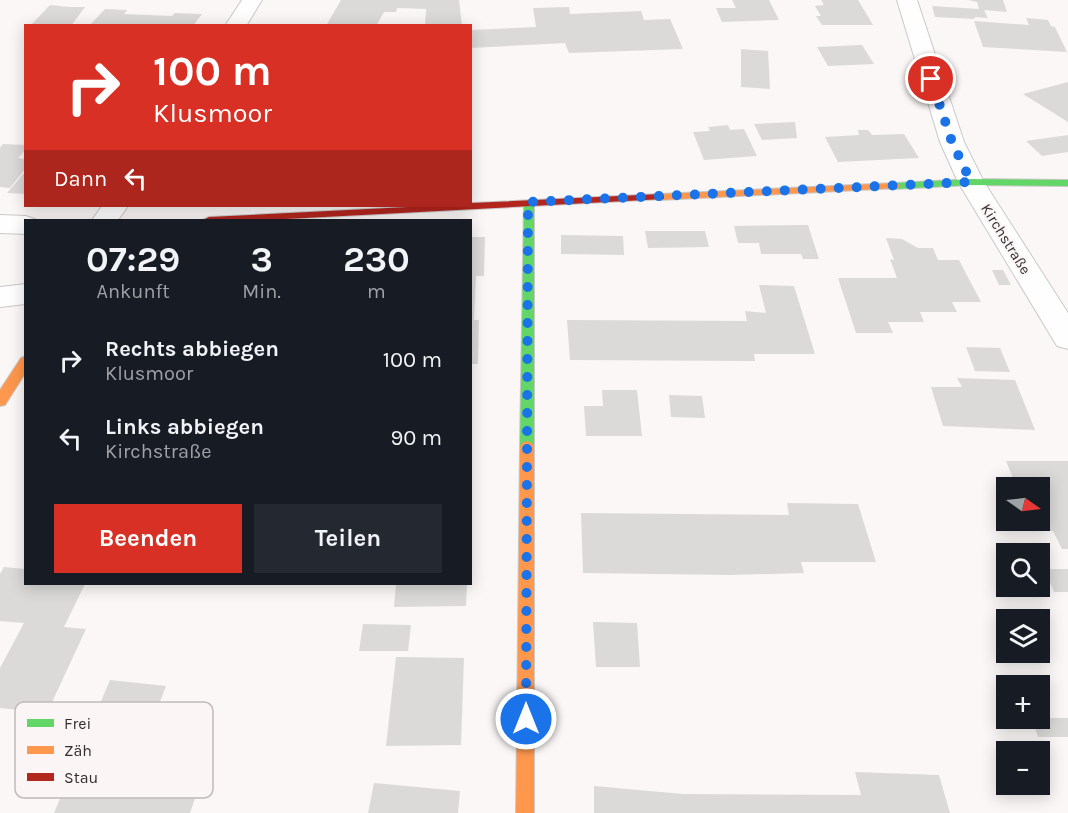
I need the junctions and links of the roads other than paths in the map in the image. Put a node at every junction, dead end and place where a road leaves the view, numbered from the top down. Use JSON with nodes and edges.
{"nodes":[{"id":1,"x":252,"y":0,"type":"edge"},
{"id":2,"x":906,"y":0,"type":"edge"},
{"id":3,"x":236,"y":24,"type":"edge"},
{"id":4,"x":971,"y":182,"type":"junction"},
{"id":5,"x":1068,"y":183,"type":"edge"},
{"id":6,"x":528,"y":202,"type":"junction"},
{"id":7,"x":472,"y":205,"type":"edge"},
{"id":8,"x":439,"y":207,"type":"edge"},
{"id":9,"x":227,"y":219,"type":"edge"},
{"id":10,"x":0,"y":224,"type":"edge"},
{"id":11,"x":24,"y":225,"type":"edge"},
{"id":12,"x":24,"y":294,"type":"edge"},
{"id":13,"x":0,"y":297,"type":"edge"},
{"id":14,"x":1068,"y":338,"type":"edge"},
{"id":15,"x":24,"y":364,"type":"edge"},
{"id":16,"x":0,"y":401,"type":"edge"},
{"id":17,"x":525,"y":813,"type":"edge"}],
"edges":[{"from":1,"to":3,"type":"street"},
{"from":2,"to":4,"type":"street","name":"Kirchstraße"},
{"from":4,"to":5,"type":"street"},
{"from":4,"to":6,"type":"street"},
{"from":4,"to":14,"type":"street","name":"Kirchstraße"},
{"from":6,"to":7,"type":"street"},
{"from":6,"to":17,"type":"street"},
{"from":8,"to":9,"type":"street"},
{"from":10,"to":11,"type":"street"},
{"from":12,"to":13,"type":"street"},
{"from":15,"to":16,"type":"street"}]}
